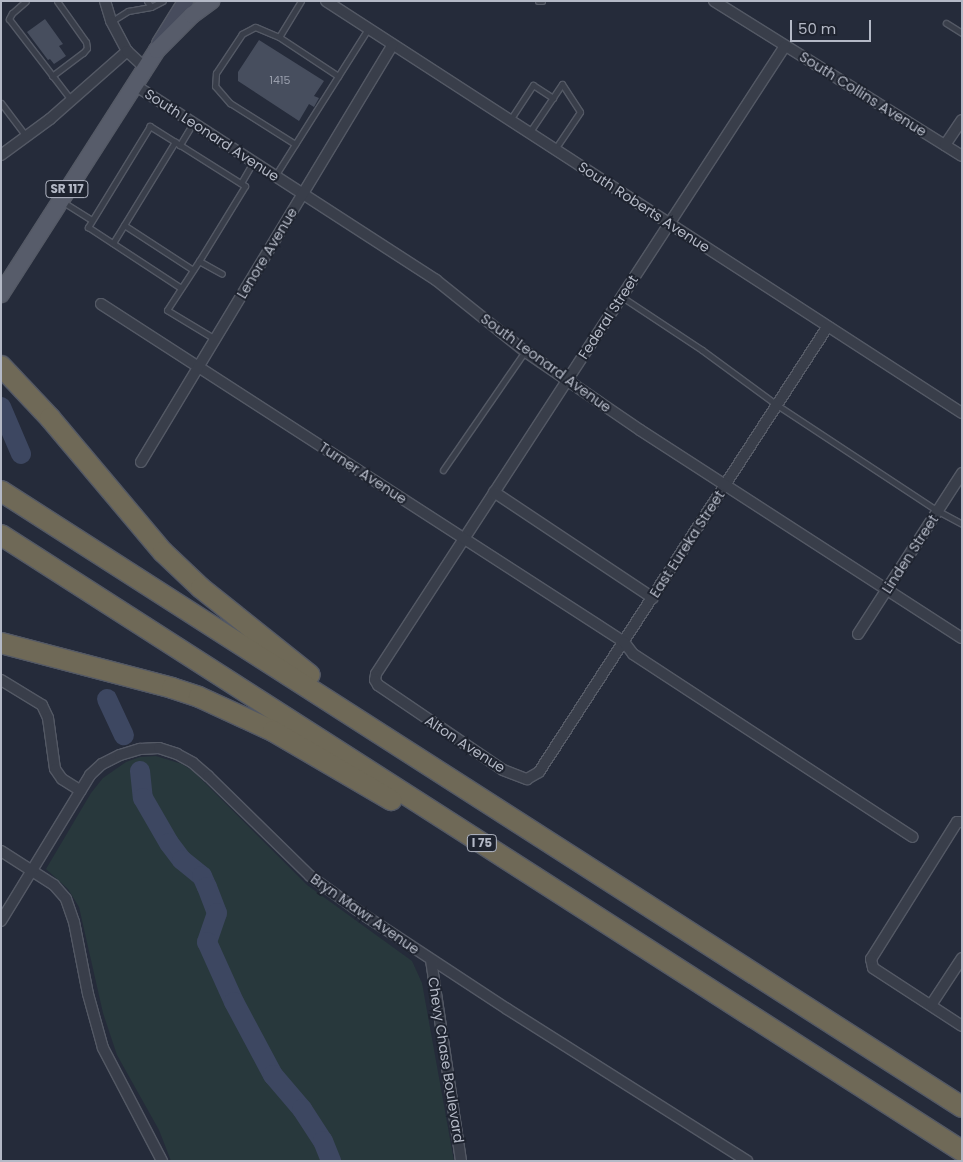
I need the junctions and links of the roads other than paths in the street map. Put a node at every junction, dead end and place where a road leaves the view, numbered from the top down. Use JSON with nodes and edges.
{"nodes":[{"id":1,"x":26,"y":1,"type":"edge"},
{"id":2,"x":57,"y":1,"type":"edge"},
{"id":3,"x":105,"y":1,"type":"edge"},
{"id":4,"x":147,"y":1,"type":"edge"},
{"id":5,"x":163,"y":1,"type":"edge"},
{"id":6,"x":185,"y":1,"type":"edge"},
{"id":7,"x":211,"y":1,"type":"edge"},
{"id":8,"x":301,"y":1,"type":"edge"},
{"id":9,"x":326,"y":1,"type":"edge"},
{"id":10,"x":538,"y":1,"type":"edge"},
{"id":11,"x":542,"y":1,"type":"edge"},
{"id":12,"x":714,"y":1,"type":"edge"},
{"id":13,"x":151,"y":7,"type":"junction"},
{"id":14,"x":111,"y":21,"type":"junction"},
{"id":15,"x":946,"y":23,"type":"dead end"},
{"id":16,"x":368,"y":29,"type":"junction"},
{"id":17,"x":962,"y":33,"type":"edge"},
{"id":18,"x":279,"y":37,"type":"junction"},
{"id":19,"x":393,"y":45,"type":"junction"},
{"id":20,"x":785,"y":46,"type":"junction"},
{"id":21,"x":127,"y":51,"type":"junction"},
{"id":22,"x":144,"y":67,"type":"junction"},
{"id":23,"x":52,"y":76,"type":"junction"},
{"id":24,"x":338,"y":76,"type":"junction"},
{"id":25,"x":133,"y":84,"type":"junction"},
{"id":26,"x":553,"y":98,"type":"junction"},
{"id":27,"x":72,"y":101,"type":"junction"},
{"id":28,"x":1,"y":103,"type":"edge"},
{"id":29,"x":510,"y":120,"type":"junction"},
{"id":30,"x":962,"y":120,"type":"edge"},
{"id":31,"x":193,"y":123,"type":"junction"},
{"id":32,"x":529,"y":133,"type":"junction"},
{"id":33,"x":26,"y":137,"type":"junction"},
{"id":34,"x":177,"y":144,"type":"junction"},
{"id":35,"x":295,"y":144,"type":"junction"},
{"id":36,"x":945,"y":145,"type":"junction"},
{"id":37,"x":555,"y":150,"type":"junction"},
{"id":38,"x":1,"y":155,"type":"edge"},
{"id":39,"x":962,"y":156,"type":"edge"},
{"id":40,"x":253,"y":162,"type":"junction"},
{"id":41,"x":275,"y":176,"type":"junction"},
{"id":42,"x":241,"y":183,"type":"junction"},
{"id":43,"x":303,"y":193,"type":"junction"},
{"id":44,"x":60,"y":200,"type":"junction"},
{"id":45,"x":92,"y":220,"type":"junction"},
{"id":46,"x":669,"y":224,"type":"junction"},
{"id":47,"x":124,"y":225,"type":"junction"},
{"id":48,"x":113,"y":243,"type":"junction"},
{"id":49,"x":199,"y":261,"type":"junction"},
{"id":50,"x":193,"y":270,"type":"junction"},
{"id":51,"x":222,"y":274,"type":"dead end"},
{"id":52,"x":181,"y":288,"type":"junction"},
{"id":53,"x":1,"y":294,"type":"edge"},
{"id":54,"x":622,"y":297,"type":"junction"},
{"id":55,"x":101,"y":304,"type":"dead end"},
{"id":56,"x":828,"y":326,"type":"junction"},
{"id":57,"x":215,"y":339,"type":"junction"},
{"id":58,"x":525,"y":351,"type":"junction"},
{"id":59,"x":1,"y":366,"type":"edge"},
{"id":60,"x":198,"y":367,"type":"junction"},
{"id":61,"x":568,"y":380,"type":"junction"},
{"id":62,"x":777,"y":405,"type":"junction"},
{"id":63,"x":962,"y":414,"type":"edge"},
{"id":64,"x":141,"y":462,"type":"dead end"},
{"id":65,"x":443,"y":470,"type":"dead end"},
{"id":66,"x":962,"y":473,"type":"edge"},
{"id":67,"x":725,"y":486,"type":"junction"},
{"id":68,"x":1,"y":491,"type":"edge"},
{"id":69,"x":494,"y":492,"type":"junction"},
{"id":70,"x":938,"y":510,"type":"junction"},
{"id":71,"x":962,"y":524,"type":"edge"},
{"id":72,"x":1,"y":535,"type":"edge"},
{"id":73,"x":464,"y":539,"type":"junction"},
{"id":74,"x":887,"y":589,"type":"junction"},
{"id":75,"x":653,"y":598,"type":"junction"},
{"id":76,"x":858,"y":634,"type":"dead end"},
{"id":77,"x":962,"y":638,"type":"edge"},
{"id":78,"x":624,"y":642,"type":"junction"},
{"id":79,"x":1,"y":643,"type":"edge"},
{"id":80,"x":1,"y":680,"type":"edge"},
{"id":81,"x":383,"y":690,"type":"joint"},
{"id":82,"x":547,"y":762,"type":"joint"},
{"id":83,"x":81,"y":791,"type":"junction"},
{"id":84,"x":962,"y":822,"type":"edge"},
{"id":85,"x":913,"y":837,"type":"dead end"},
{"id":86,"x":1,"y":852,"type":"edge"},
{"id":87,"x":566,"y":852,"type":"junction"},
{"id":88,"x":33,"y":871,"type":"junction"},
{"id":89,"x":1,"y":921,"type":"edge"},
{"id":90,"x":962,"y":958,"type":"edge"},
{"id":91,"x":431,"y":960,"type":"junction"},
{"id":92,"x":931,"y":1005,"type":"junction"},
{"id":93,"x":962,"y":1026,"type":"edge"},
{"id":94,"x":854,"y":1082,"type":"junction"},
{"id":95,"x":962,"y":1107,"type":"edge"},
{"id":96,"x":962,"y":1151,"type":"edge"},
{"id":97,"x":162,"y":1161,"type":"edge"},
{"id":98,"x":461,"y":1161,"type":"edge"},
{"id":99,"x":747,"y":1161,"type":"edge"}],
"edges":[{"from":1,"to":23,"type":"lane"},
{"from":2,"to":23,"type":"lane"},
{"from":3,"to":14,"type":"street"},
{"from":4,"to":13,"type":"lane"},
{"from":5,"to":13,"type":"lane"},
{"from":6,"to":22,"type":"street"},
{"from":7,"to":22,"type":"main road","number":"SR 117"},
{"from":8,"to":18,"type":"lane"},
{"from":9,"to":16,"type":"street","name":"South Roberts Avenue"},
{"from":10,"to":11,"type":"lane"},
{"from":12,"to":20,"type":"street","name":"South Collins Avenue"},
{"from":13,"to":14,"type":"lane"},
{"from":14,"to":21,"type":"street"},
{"from":15,"to":17,"type":"lane"},
{"from":16,"to":19,"type":"street","name":"South Roberts Avenue"},
{"from":16,"to":24,"type":"lane"},
{"from":18,"to":24,"type":"lane"},
{"from":18,"to":35,"type":"lane"},
{"from":19,"to":29,"type":"street","name":"South Roberts Avenue"},
{"from":19,"to":43,"type":"street","name":"Lenore Avenue"},
{"from":20,"to":36,"type":"street","name":"South Collins Avenue"},
{"from":20,"to":46,"type":"street","name":"Federal Street"},
{"from":21,"to":22,"type":"street"},
{"from":21,"to":27,"type":"street"},
{"from":22,"to":25,"type":"main road","number":"SR 117"},
{"from":23,"to":27,"type":"lane"},
{"from":24,"to":35,"type":"lane"},
{"from":25,"to":31,"type":"street","name":"South Leonard Avenue"},
{"from":25,"to":44,"type":"main road","number":"SR 117"},
{"from":26,"to":29,"type":"lane"},
{"from":26,"to":32,"type":"lane"},
{"from":26,"to":37,"type":"lane"},
{"from":27,"to":33,"type":"street"},
{"from":28,"to":33,"type":"lane"},
{"from":29,"to":32,"type":"street","name":"South Roberts Avenue"},
{"from":30,"to":36,"type":"street"},
{"from":31,"to":34,"type":"lane"},
{"from":31,"to":40,"type":"street","name":"South Leonard Avenue"},
{"from":32,"to":37,"type":"street","name":"South Roberts Avenue"},
{"from":33,"to":38,"type":"street"},
{"from":34,"to":42,"type":"lane"},
{"from":34,"to":45,"type":"lane"},
{"from":34,"to":47,"type":"lane"},
{"from":35,"to":41,"type":"lane"},
{"from":36,"to":39,"type":"street","name":"South Collins Avenue"},
{"from":37,"to":46,"type":"street","name":"South Roberts Avenue"},
{"from":40,"to":41,"type":"street","name":"South Leonard Avenue"},
{"from":40,"to":42,"type":"lane"},
{"from":41,"to":43,"type":"street","name":"South Leonard Avenue"},
{"from":42,"to":49,"type":"lane"},
{"from":43,"to":57,"type":"street","name":"Lenore Avenue"},
{"from":43,"to":58,"type":"street","name":"South Leonard Avenue"},
{"from":44,"to":45,"type":"lane"},
{"from":44,"to":53,"type":"main road","number":"SR 117"},
{"from":45,"to":48,"type":"lane"},
{"from":46,"to":54,"type":"street","name":"Federal Street"},
{"from":46,"to":56,"type":"street","name":"South Roberts Avenue"},
{"from":47,"to":48,"type":"lane"},
{"from":47,"to":50,"type":"lane"},
{"from":48,"to":52,"type":"lane"},
{"from":49,"to":50,"type":"lane"},
{"from":49,"to":51,"type":"lane"},
{"from":50,"to":52,"type":"lane"},
{"from":52,"to":57,"type":"lane"},
{"from":54,"to":61,"type":"street","name":"Federal Street"},
{"from":54,"to":62,"type":"lane"},
{"from":55,"to":60,"type":"street","name":"Turner Avenue"},
{"from":56,"to":62,"type":"street","name":"East Eureka Street"},
{"from":56,"to":63,"type":"street","name":"South Roberts Avenue"},
{"from":57,"to":60,"type":"street","name":"Lenore Avenue"},
{"from":58,"to":61,"type":"street","name":"South Leonard Avenue"},
{"from":58,"to":65,"type":"lane"},
{"from":59,"to":87,"type":"highway"},
{"from":60,"to":64,"type":"street","name":"Lenore Avenue"},
{"from":60,"to":73,"type":"street","name":"Turner Avenue"},
{"from":61,"to":67,"type":"street","name":"South Leonard Avenue"},
{"from":61,"to":69,"type":"street","name":"Federal Street"},
{"from":62,"to":67,"type":"street","name":"East Eureka Street"},
{"from":62,"to":70,"type":"lane"},
{"from":66,"to":70,"type":"street","name":"Linden Street"},
{"from":67,"to":74,"type":"street","name":"South Leonard Avenue"},
{"from":67,"to":75,"type":"street","name":"East Eureka Street"},
{"from":68,"to":87,"type":"highway","number":"I 75"},
{"from":69,"to":73,"type":"street","name":"Federal Street"},
{"from":69,"to":75,"type":"street"},
{"from":70,"to":71,"type":"lane"},
{"from":70,"to":74,"type":"street","name":"Linden Street"},
{"from":72,"to":94,"type":"highway","number":"I 75"},
{"from":73,"to":78,"type":"street","name":"Turner Avenue"},
{"from":73,"to":81,"type":"street","name":"Federal Street"},
{"from":74,"to":76,"type":"street","name":"Linden Street"},
{"from":74,"to":77,"type":"street","name":"South Leonard Avenue"},
{"from":75,"to":78,"type":"street","name":"East Eureka Street"},
{"from":78,"to":82,"type":"street","name":"East Eureka Street"},
{"from":78,"to":85,"type":"street","name":"Turner Avenue"},
{"from":79,"to":94,"type":"highway"},
{"from":80,"to":83,"type":"street"},
{"from":81,"to":82,"type":"street","name":"Alton Avenue"},
{"from":83,"to":88,"type":"street","name":"Bryn Mawr Avenue"},
{"from":83,"to":91,"type":"street","name":"Bryn Mawr Avenue"},
{"from":84,"to":92,"type":"street"},
{"from":86,"to":88,"type":"street"},
{"from":87,"to":95,"type":"highway","number":"I 75"},
{"from":88,"to":89,"type":"street","name":"Bryn Mawr Avenue"},
{"from":88,"to":97,"type":"street"},
{"from":90,"to":92,"type":"street"},
{"from":91,"to":98,"type":"street","name":"Chevy Chase Boulevard"},
{"from":91,"to":99,"type":"street","name":"Bryn Mawr Avenue"},
{"from":92,"to":93,"type":"street"},
{"from":94,"to":96,"type":"highway","number":"I 75"}]}
